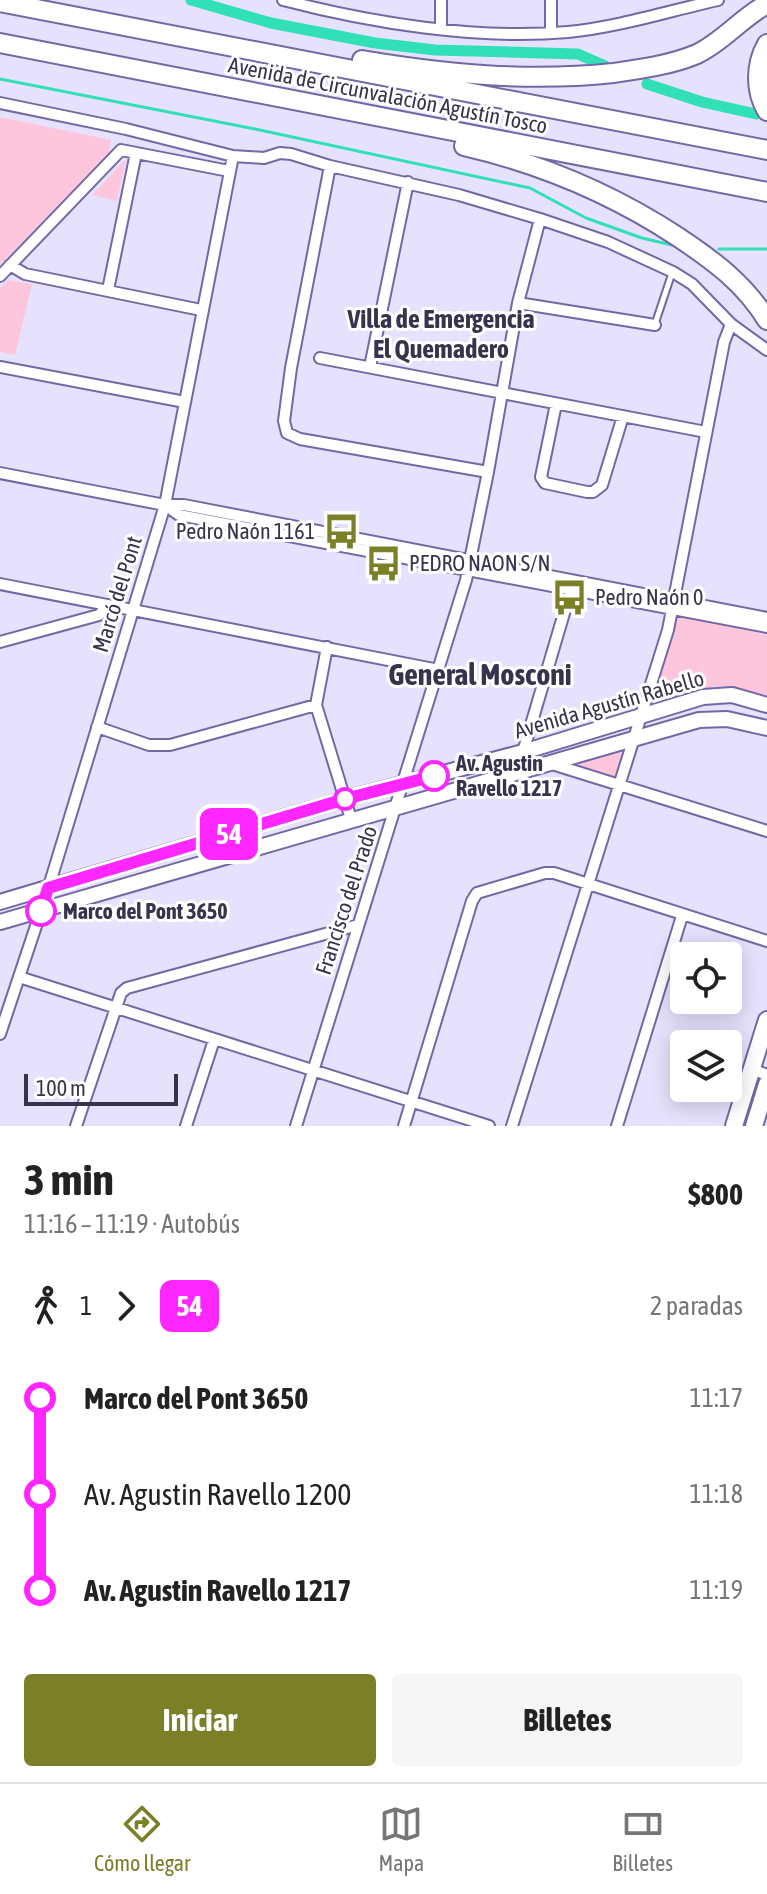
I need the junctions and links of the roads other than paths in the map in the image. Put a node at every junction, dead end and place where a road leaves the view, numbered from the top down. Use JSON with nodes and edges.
{"nodes":[{"id":1,"x":283,"y":0,"type":"edge"},
{"id":2,"x":441,"y":0,"type":"edge"},
{"id":3,"x":551,"y":0,"type":"edge"},
{"id":4,"x":665,"y":0,"type":"edge"},
{"id":5,"x":718,"y":0,"type":"edge"},
{"id":6,"x":0,"y":2,"type":"edge"},
{"id":7,"x":767,"y":4,"type":"edge"},
{"id":8,"x":318,"y":6,"type":"edge"},
{"id":9,"x":665,"y":12,"type":"junction"},
{"id":10,"x":441,"y":28,"type":"junction"},
{"id":11,"x":551,"y":33,"type":"junction"},
{"id":12,"x":0,"y":43,"type":"edge"},
{"id":13,"x":767,"y":44,"type":"edge"},
{"id":14,"x":233,"y":47,"type":"junction"},
{"id":15,"x":0,"y":103,"type":"edge"},
{"id":16,"x":767,"y":111,"type":"edge"},
{"id":17,"x":390,"y":120,"type":"junction"},
{"id":18,"x":126,"y":129,"type":"junction"},
{"id":19,"x":121,"y":150,"type":"junction"},
{"id":20,"x":767,"y":150,"type":"edge"},
{"id":21,"x":136,"y":153,"type":"junction"},
{"id":22,"x":233,"y":156,"type":"junction"},
{"id":23,"x":330,"y":166,"type":"junction"},
{"id":24,"x":229,"y":171,"type":"junction"},
{"id":25,"x":408,"y":182,"type":"junction"},
{"id":26,"x":767,"y":192,"type":"edge"},
{"id":27,"x":540,"y":219,"type":"junction"},
{"id":28,"x":10,"y":265,"type":"junction"},
{"id":29,"x":673,"y":272,"type":"junction"},
{"id":30,"x":0,"y":276,"type":"edge"},
{"id":31,"x":108,"y":290,"type":"junction"},
{"id":32,"x":518,"y":303,"type":"junction"},
{"id":33,"x":201,"y":310,"type":"junction"},
{"id":34,"x":767,"y":320,"type":"edge"},
{"id":35,"x":731,"y":324,"type":"junction"},
{"id":36,"x":655,"y":325,"type":"joint"},
{"id":37,"x":767,"y":350,"type":"edge"},
{"id":38,"x":320,"y":358,"type":"dead end"},
{"id":39,"x":0,"y":367,"type":"edge"},
{"id":40,"x":370,"y":367,"type":"junction"},
{"id":41,"x":502,"y":393,"type":"junction"},
{"id":42,"x":185,"y":402,"type":"junction"},
{"id":43,"x":556,"y":404,"type":"junction"},
{"id":44,"x":623,"y":416,"type":"junction"},
{"id":45,"x":706,"y":432,"type":"junction"},
{"id":46,"x":488,"y":472,"type":"junction"},
{"id":47,"x":0,"y":473,"type":"edge"},
{"id":48,"x":165,"y":505,"type":"junction"},
{"id":49,"x":469,"y":566,"type":"junction"},
{"id":50,"x":0,"y":584,"type":"edge"},
{"id":51,"x":572,"y":585,"type":"junction"},
{"id":52,"x":108,"y":605,"type":"junction"},
{"id":53,"x":674,"y":605,"type":"junction"},
{"id":54,"x":134,"y":610,"type":"junction"},
{"id":55,"x":767,"y":618,"type":"edge"},
{"id":56,"x":767,"y":627,"type":"edge"},
{"id":57,"x":0,"y":642,"type":"edge"},
{"id":58,"x":327,"y":647,"type":"junction"},
{"id":59,"x":439,"y":670,"type":"junction"},
{"id":60,"x":316,"y":705,"type":"junction"},
{"id":61,"x":767,"y":705,"type":"edge"},
{"id":62,"x":643,"y":714,"type":"junction"},
{"id":63,"x":97,"y":727,"type":"junction"},
{"id":64,"x":767,"y":728,"type":"edge"},
{"id":65,"x":636,"y":736,"type":"junction"},
{"id":66,"x":523,"y":752,"type":"junction"},
{"id":67,"x":552,"y":764,"type":"junction"},
{"id":68,"x":525,"y":770,"type":"junction"},
{"id":69,"x":404,"y":783,"type":"junction"},
{"id":70,"x":621,"y":785,"type":"junction"},
{"id":71,"x":345,"y":799,"type":"junction"},
{"id":72,"x":397,"y":807,"type":"junction"},
{"id":73,"x":351,"y":819,"type":"junction"},
{"id":74,"x":767,"y":831,"type":"edge"},
{"id":75,"x":587,"y":883,"type":"junction"},
{"id":76,"x":48,"y":888,"type":"junction"},
{"id":77,"x":0,"y":902,"type":"edge"},
{"id":78,"x":41,"y":911,"type":"junction"},
{"id":79,"x":682,"y":916,"type":"junction"},
{"id":80,"x":0,"y":922,"type":"edge"},
{"id":81,"x":358,"y":925,"type":"junction"},
{"id":82,"x":767,"y":941,"type":"edge"},
{"id":83,"x":19,"y":977,"type":"junction"},
{"id":84,"x":116,"y":1009,"type":"junction"},
{"id":85,"x":767,"y":1020,"type":"edge"},
{"id":86,"x":0,"y":1034,"type":"edge"},
{"id":87,"x":214,"y":1040,"type":"junction"},
{"id":88,"x":314,"y":1071,"type":"junction"},
{"id":89,"x":760,"y":1072,"type":"edge"},
{"id":90,"x":767,"y":1084,"type":"edge"},
{"id":91,"x":412,"y":1101,"type":"junction"},
{"id":92,"x":76,"y":1126,"type":"edge"},
{"id":93,"x":186,"y":1126,"type":"edge"},
{"id":94,"x":296,"y":1126,"type":"edge"},
{"id":95,"x":404,"y":1126,"type":"edge"},
{"id":96,"x":489,"y":1126,"type":"edge"},
{"id":97,"x":512,"y":1126,"type":"edge"},
{"id":98,"x":617,"y":1126,"type":"edge"},
{"id":99,"x":734,"y":1126,"type":"edge"},
{"id":100,"x":754,"y":1126,"type":"edge"}],
"edges":[{"from":1,"to":8,"type":"street"},
{"from":2,"to":10,"type":"street"},
{"from":3,"to":11,"type":"street"},
{"from":4,"to":9,"type":"street"},
{"from":5,"to":9,"type":"street"},
{"from":6,"to":14,"type":"highway","name":"Avenida de Circunvalación Agustín Tosco"},
{"from":7,"to":14,"type":"highway"},
{"from":8,"to":10,"type":"street"},
{"from":9,"to":11,"type":"street"},
{"from":10,"to":11,"type":"street"},
{"from":12,"to":17,"type":"highway","name":"Avenida de Circunvalación Agustín Tosco"},
{"from":13,"to":16,"type":"highway"},
{"from":14,"to":20,"type":"highway","name":"Avenida de Circunvalación Agustín Tosco"},
{"from":15,"to":18,"type":"street"},
{"from":17,"to":26,"type":"highway","name":"Avenida de Circunvalación Agustín Tosco"},
{"from":17,"to":34,"type":"highway"},
{"from":18,"to":19,"type":"street"},
{"from":18,"to":22,"type":"street"},
{"from":19,"to":21,"type":"street"},
{"from":19,"to":28,"type":"street"},
{"from":21,"to":24,"type":"street"},
{"from":21,"to":31,"type":"street"},
{"from":22,"to":23,"type":"street"},
{"from":22,"to":24,"type":"street","name":"Marcó del Pont"},
{"from":23,"to":25,"type":"street"},
{"from":23,"to":46,"type":"street"},
{"from":24,"to":33,"type":"street","name":"Marcó del Pont"},
{"from":25,"to":27,"type":"street"},
{"from":25,"to":40,"type":"street"},
{"from":27,"to":29,"type":"street"},
{"from":27,"to":32,"type":"street","name":"Francisco del Prado"},
{"from":28,"to":30,"type":"street"},
{"from":28,"to":31,"type":"street"},
{"from":29,"to":35,"type":"street"},
{"from":29,"to":36,"type":"lane"},
{"from":31,"to":33,"type":"street"},
{"from":32,"to":36,"type":"street"},
{"from":32,"to":41,"type":"street","name":"Francisco del Prado"},
{"from":33,"to":42,"type":"street","name":"Marcó del Pont"},
{"from":35,"to":37,"type":"street"},
{"from":35,"to":45,"type":"street"},
{"from":38,"to":40,"type":"street"},
{"from":39,"to":42,"type":"street"},
{"from":40,"to":41,"type":"street"},
{"from":41,"to":43,"type":"street"},
{"from":41,"to":46,"type":"street","name":"Francisco del Prado"},
{"from":42,"to":48,"type":"street","name":"Marcó del Pont"},
{"from":43,"to":44,"type":"street"},
{"from":43,"to":44,"type":"street"},
{"from":44,"to":45,"type":"street"},
{"from":45,"to":53,"type":"street"},
{"from":46,"to":49,"type":"street","name":"Francisco del Prado"},
{"from":47,"to":48,"type":"street"},
{"from":48,"to":49,"type":"street"},
{"from":48,"to":54,"type":"street","name":"Marcó del Pont"},
{"from":49,"to":51,"type":"street"},
{"from":49,"to":59,"type":"street","name":"Francisco del Prado"},
{"from":50,"to":52,"type":"street"},
{"from":51,"to":53,"type":"street"},
{"from":51,"to":66,"type":"street"},
{"from":52,"to":54,"type":"street"},
{"from":52,"to":57,"type":"street"},
{"from":53,"to":55,"type":"street"},
{"from":53,"to":56,"type":"street"},
{"from":53,"to":62,"type":"street"},
{"from":54,"to":58,"type":"street"},
{"from":54,"to":63,"type":"street","name":"Marcó del Pont"},
{"from":58,"to":59,"type":"street"},
{"from":58,"to":60,"type":"street"},
{"from":59,"to":69,"type":"street","name":"Francisco del Prado"},
{"from":60,"to":63,"type":"street"},
{"from":60,"to":71,"type":"street"},
{"from":61,"to":62,"type":"main road","name":"Avenida Agustín Rabello"},
{"from":62,"to":65,"type":"street"},
{"from":62,"to":66,"type":"main road","name":"Avenida Agustín Rabello"},
{"from":63,"to":76,"type":"street","name":"Marcó del Pont"},
{"from":64,"to":65,"type":"main road","name":"Avenida Agustín Rabello"},
{"from":65,"to":67,"type":"main road","name":"Avenida Agustín Rabello"},
{"from":65,"to":70,"type":"street"},
{"from":66,"to":68,"type":"street"},
{"from":66,"to":69,"type":"main road","name":"Avenida Agustín Rabello"},
{"from":67,"to":68,"type":"main road","name":"Avenida Agustín Rabello"},
{"from":67,"to":70,"type":"street"},
{"from":68,"to":72,"type":"main road","name":"Avenida Agustín Rabello"},
{"from":69,"to":71,"type":"main road","name":"Avenida Agustín Rabello"},
{"from":69,"to":72,"type":"street","name":"Francisco del Prado"},
{"from":70,"to":74,"type":"street"},
{"from":70,"to":75,"type":"street"},
{"from":71,"to":73,"type":"street"},
{"from":71,"to":76,"type":"main road","name":"Avenida Agustín Rabello"},
{"from":72,"to":73,"type":"main road","name":"Avenida Agustín Rabello"},
{"from":72,"to":81,"type":"street","name":"Francisco del Prado"},
{"from":73,"to":78,"type":"main road","name":"Avenida Agustín Rabello"},
{"from":75,"to":79,"type":"street"},
{"from":75,"to":91,"type":"street"},
{"from":75,"to":97,"type":"street"},
{"from":76,"to":77,"type":"main road","name":"Avenida Agustín Rabello"},
{"from":76,"to":78,"type":"street","name":"Marcó del Pont"},
{"from":78,"to":80,"type":"main road","name":"Avenida Agustín Rabello"},
{"from":78,"to":83,"type":"street","name":"Marcó del Pont"},
{"from":79,"to":82,"type":"street"},
{"from":79,"to":98,"type":"street"},
{"from":81,"to":84,"type":"street"},
{"from":81,"to":88,"type":"street","name":"Francisco del Prado"},
{"from":83,"to":84,"type":"street"},
{"from":83,"to":86,"type":"street","name":"Marcó del Pont"},
{"from":84,"to":87,"type":"street"},
{"from":84,"to":92,"type":"street"},
{"from":85,"to":89,"type":"main road"},
{"from":87,"to":88,"type":"street"},
{"from":87,"to":93,"type":"street"},
{"from":88,"to":91,"type":"street"},
{"from":88,"to":94,"type":"street","name":"Francisco del Prado"},
{"from":89,"to":99,"type":"main road"},
{"from":90,"to":100,"type":"main road"},
{"from":91,"to":95,"type":"street"},
{"from":91,"to":96,"type":"street"}]}
